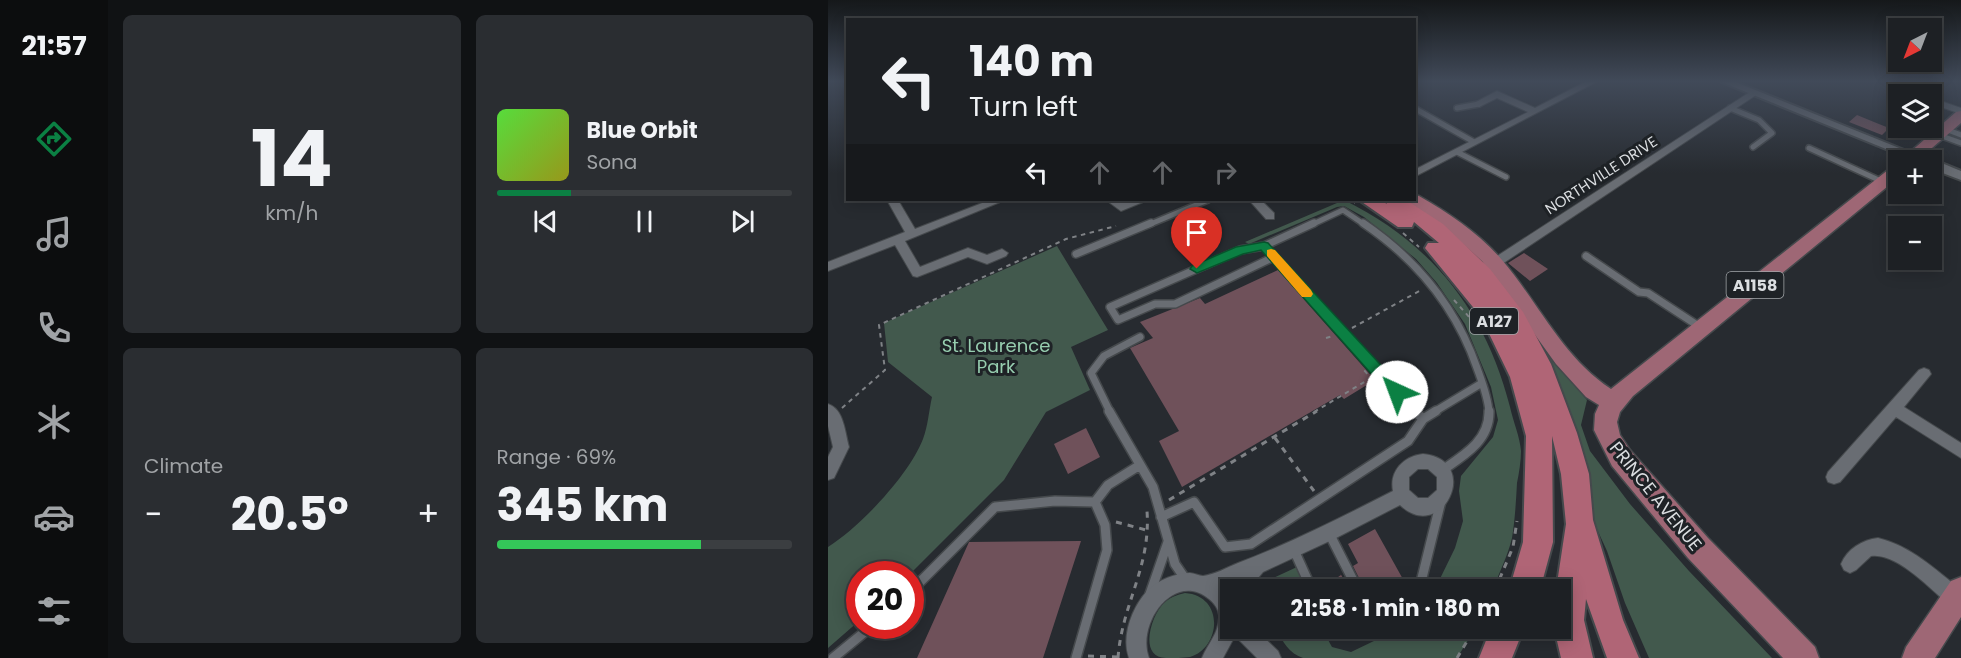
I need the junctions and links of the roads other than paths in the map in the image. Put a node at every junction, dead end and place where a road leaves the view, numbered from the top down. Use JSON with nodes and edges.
{"nodes":[{"id":1,"x":1421,"y":112,"type":"edge"},
{"id":2,"x":1533,"y":112,"type":"edge"},
{"id":3,"x":1724,"y":112,"type":"edge"},
{"id":4,"x":1739,"y":112,"type":"edge"},
{"id":5,"x":1796,"y":112,"type":"edge"},
{"id":6,"x":1961,"y":113,"type":"edge"},
{"id":7,"x":1942,"y":132,"type":"junction"},
{"id":8,"x":1961,"y":135,"type":"edge"},
{"id":9,"x":1936,"y":138,"type":"edge"},
{"id":10,"x":1474,"y":142,"type":"junction"},
{"id":11,"x":1961,"y":143,"type":"edge"},
{"id":12,"x":1753,"y":147,"type":"dead end"},
{"id":13,"x":1809,"y":148,"type":"dead end"},
{"id":14,"x":1923,"y":150,"type":"edge"},
{"id":15,"x":1457,"y":152,"type":"junction"},
{"id":16,"x":1888,"y":152,"type":"edge"},
{"id":17,"x":1942,"y":168,"type":"edge"},
{"id":18,"x":1416,"y":173,"type":"edge"},
{"id":19,"x":1961,"y":176,"type":"edge"},
{"id":20,"x":1506,"y":177,"type":"dead end"},
{"id":21,"x":1888,"y":178,"type":"edge"},
{"id":22,"x":1883,"y":182,"type":"junction"},
{"id":23,"x":895,"y":201,"type":"edge"},
{"id":24,"x":993,"y":201,"type":"edge"},
{"id":25,"x":1113,"y":201,"type":"edge"},
{"id":26,"x":1139,"y":201,"type":"edge"},
{"id":27,"x":1206,"y":201,"type":"edge"},
{"id":28,"x":1256,"y":201,"type":"edge"},
{"id":29,"x":1396,"y":201,"type":"edge"},
{"id":30,"x":1415,"y":201,"type":"edge"},
{"id":31,"x":1363,"y":202,"type":"edge"},
{"id":32,"x":1270,"y":216,"type":"dead end"},
{"id":33,"x":912,"y":234,"type":"junction"},
{"id":34,"x":898,"y":240,"type":"junction"},
{"id":35,"x":1264,"y":246,"type":"junction"},
{"id":36,"x":1002,"y":253,"type":"dead end"},
{"id":37,"x":1076,"y":254,"type":"dead end"},
{"id":38,"x":1587,"y":256,"type":"dead end"},
{"id":39,"x":1275,"y":257,"type":"junction"},
{"id":40,"x":1495,"y":263,"type":"junction"},
{"id":41,"x":828,"y":267,"type":"edge"},
{"id":42,"x":1702,"y":328,"type":"junction"},
{"id":43,"x":1140,"y":337,"type":"dead end"},
{"id":44,"x":1924,"y":374,"type":"dead end"},
{"id":45,"x":1482,"y":383,"type":"junction"},
{"id":46,"x":1611,"y":401,"type":"junction"},
{"id":47,"x":1894,"y":408,"type":"junction"},
{"id":48,"x":833,"y":419,"type":"edge"},
{"id":49,"x":1423,"y":419,"type":"junction"},
{"id":50,"x":1961,"y":451,"type":"edge"},
{"id":51,"x":1140,"y":465,"type":"junction"},
{"id":52,"x":1441,"y":471,"type":"junction"},
{"id":53,"x":828,"y":473,"type":"edge"},
{"id":54,"x":1834,"y":477,"type":"dead end"},
{"id":55,"x":1402,"y":495,"type":"junction"},
{"id":56,"x":1442,"y":499,"type":"junction"},
{"id":57,"x":1095,"y":502,"type":"junction"},
{"id":58,"x":1161,"y":517,"type":"junction"},
{"id":59,"x":1579,"y":520,"type":"junction"},
{"id":60,"x":1329,"y":533,"type":"junction"},
{"id":61,"x":1168,"y":542,"type":"junction"},
{"id":62,"x":1294,"y":550,"type":"junction"},
{"id":63,"x":1850,"y":564,"type":"dead end"},
{"id":64,"x":1256,"y":567,"type":"junction"},
{"id":65,"x":924,"y":578,"type":"edge"},
{"id":66,"x":1249,"y":579,"type":"edge"},
{"id":67,"x":1307,"y":579,"type":"edge"},
{"id":68,"x":1352,"y":579,"type":"edge"},
{"id":69,"x":1422,"y":579,"type":"edge"},
{"id":70,"x":1527,"y":579,"type":"edge"},
{"id":71,"x":1186,"y":581,"type":"junction"},
{"id":72,"x":1206,"y":584,"type":"junction"},
{"id":73,"x":1220,"y":594,"type":"edge"},
{"id":74,"x":1958,"y":595,"type":"edge"},
{"id":75,"x":1143,"y":613,"type":"junction"},
{"id":76,"x":857,"y":639,"type":"edge"},
{"id":77,"x":1224,"y":639,"type":"edge"},
{"id":78,"x":1256,"y":639,"type":"edge"},
{"id":79,"x":1503,"y":639,"type":"edge"},
{"id":80,"x":1076,"y":657,"type":"edge"},
{"id":81,"x":834,"y":658,"type":"edge"},
{"id":82,"x":1139,"y":658,"type":"edge"},
{"id":83,"x":1212,"y":658,"type":"edge"},
{"id":84,"x":1271,"y":658,"type":"edge"},
{"id":85,"x":1495,"y":658,"type":"edge"},
{"id":86,"x":1577,"y":658,"type":"edge"},
{"id":87,"x":1623,"y":658,"type":"edge"},
{"id":88,"x":1804,"y":658,"type":"edge"},
{"id":89,"x":1917,"y":658,"type":"edge"}],
"edges":[{"from":1,"to":10,"type":"lane"},
{"from":2,"to":10,"type":"street"},
{"from":3,"to":40,"type":"street","name":"NORTHVILLE DRIVE"},
{"from":4,"to":12,"type":"lane"},
{"from":5,"to":16,"type":"street"},
{"from":6,"to":7,"type":"main road","number":"A1158"},
{"from":7,"to":8,"type":"lane"},
{"from":7,"to":11,"type":"lane"},
{"from":9,"to":14,"type":"main road","number":"A1158"},
{"from":10,"to":15,"type":"street"},
{"from":13,"to":22,"type":"lane"},
{"from":15,"to":18,"type":"street"},
{"from":15,"to":20,"type":"lane"},
{"from":17,"to":19,"type":"street"},
{"from":21,"to":22,"type":"main road","number":"A1158"},
{"from":22,"to":42,"type":"main road","number":"A1158"},
{"from":23,"to":33,"type":"street"},
{"from":24,"to":33,"type":"street"},
{"from":25,"to":26,"type":"street"},
{"from":27,"to":37,"type":"lane"},
{"from":28,"to":32,"type":"street"},
{"from":29,"to":59,"type":"highway","number":"A127"},
{"from":30,"to":40,"type":"main road"},
{"from":31,"to":70,"type":"highway","number":"A127"},
{"from":33,"to":34,"type":"street"},
{"from":34,"to":36,"type":"street"},
{"from":34,"to":41,"type":"street"},
{"from":35,"to":39,"type":"lane"},
{"from":35,"to":39,"type":"lane"},
{"from":35,"to":45,"type":"lane"},
{"from":38,"to":42,"type":"lane"},
{"from":39,"to":49,"type":"lane"},
{"from":40,"to":46,"type":"main road"},
{"from":42,"to":46,"type":"main road","number":"A1158"},
{"from":43,"to":51,"type":"lane"},
{"from":44,"to":47,"type":"street"},
{"from":45,"to":49,"type":"lane"},
{"from":45,"to":52,"type":"lane"},
{"from":46,"to":88,"type":"main road","name":"PRINCE AVENUE"},
{"from":47,"to":50,"type":"street"},
{"from":47,"to":54,"type":"street"},
{"from":48,"to":53,"type":"street"},
{"from":49,"to":58,"type":"lane"},
{"from":51,"to":57,"type":"lane"},
{"from":51,"to":58,"type":"lane"},
{"from":52,"to":55,"type":"street"},
{"from":52,"to":56,"type":"street"},
{"from":55,"to":56,"type":"street"},
{"from":55,"to":60,"type":"street"},
{"from":56,"to":69,"type":"lane"},
{"from":57,"to":65,"type":"lane"},
{"from":57,"to":80,"type":"lane"},
{"from":58,"to":61,"type":"lane"},
{"from":59,"to":86,"type":"highway","number":"A127"},
{"from":59,"to":87,"type":"highway","number":"A127"},
{"from":60,"to":62,"type":"street"},
{"from":60,"to":68,"type":"lane"},
{"from":61,"to":71,"type":"lane"},
{"from":61,"to":75,"type":"lane"},
{"from":62,"to":64,"type":"street"},
{"from":62,"to":67,"type":"lane"},
{"from":63,"to":74,"type":"street"},
{"from":64,"to":66,"type":"street"},
{"from":64,"to":72,"type":"street"},
{"from":71,"to":72,"type":"street"},
{"from":71,"to":75,"type":"street"},
{"from":72,"to":73,"type":"street"},
{"from":74,"to":89,"type":"main road"},
{"from":75,"to":82,"type":"street"},
{"from":76,"to":81,"type":"lane"},
{"from":77,"to":83,"type":"street"},
{"from":78,"to":84,"type":"street"},
{"from":79,"to":85,"type":"highway"}]}
